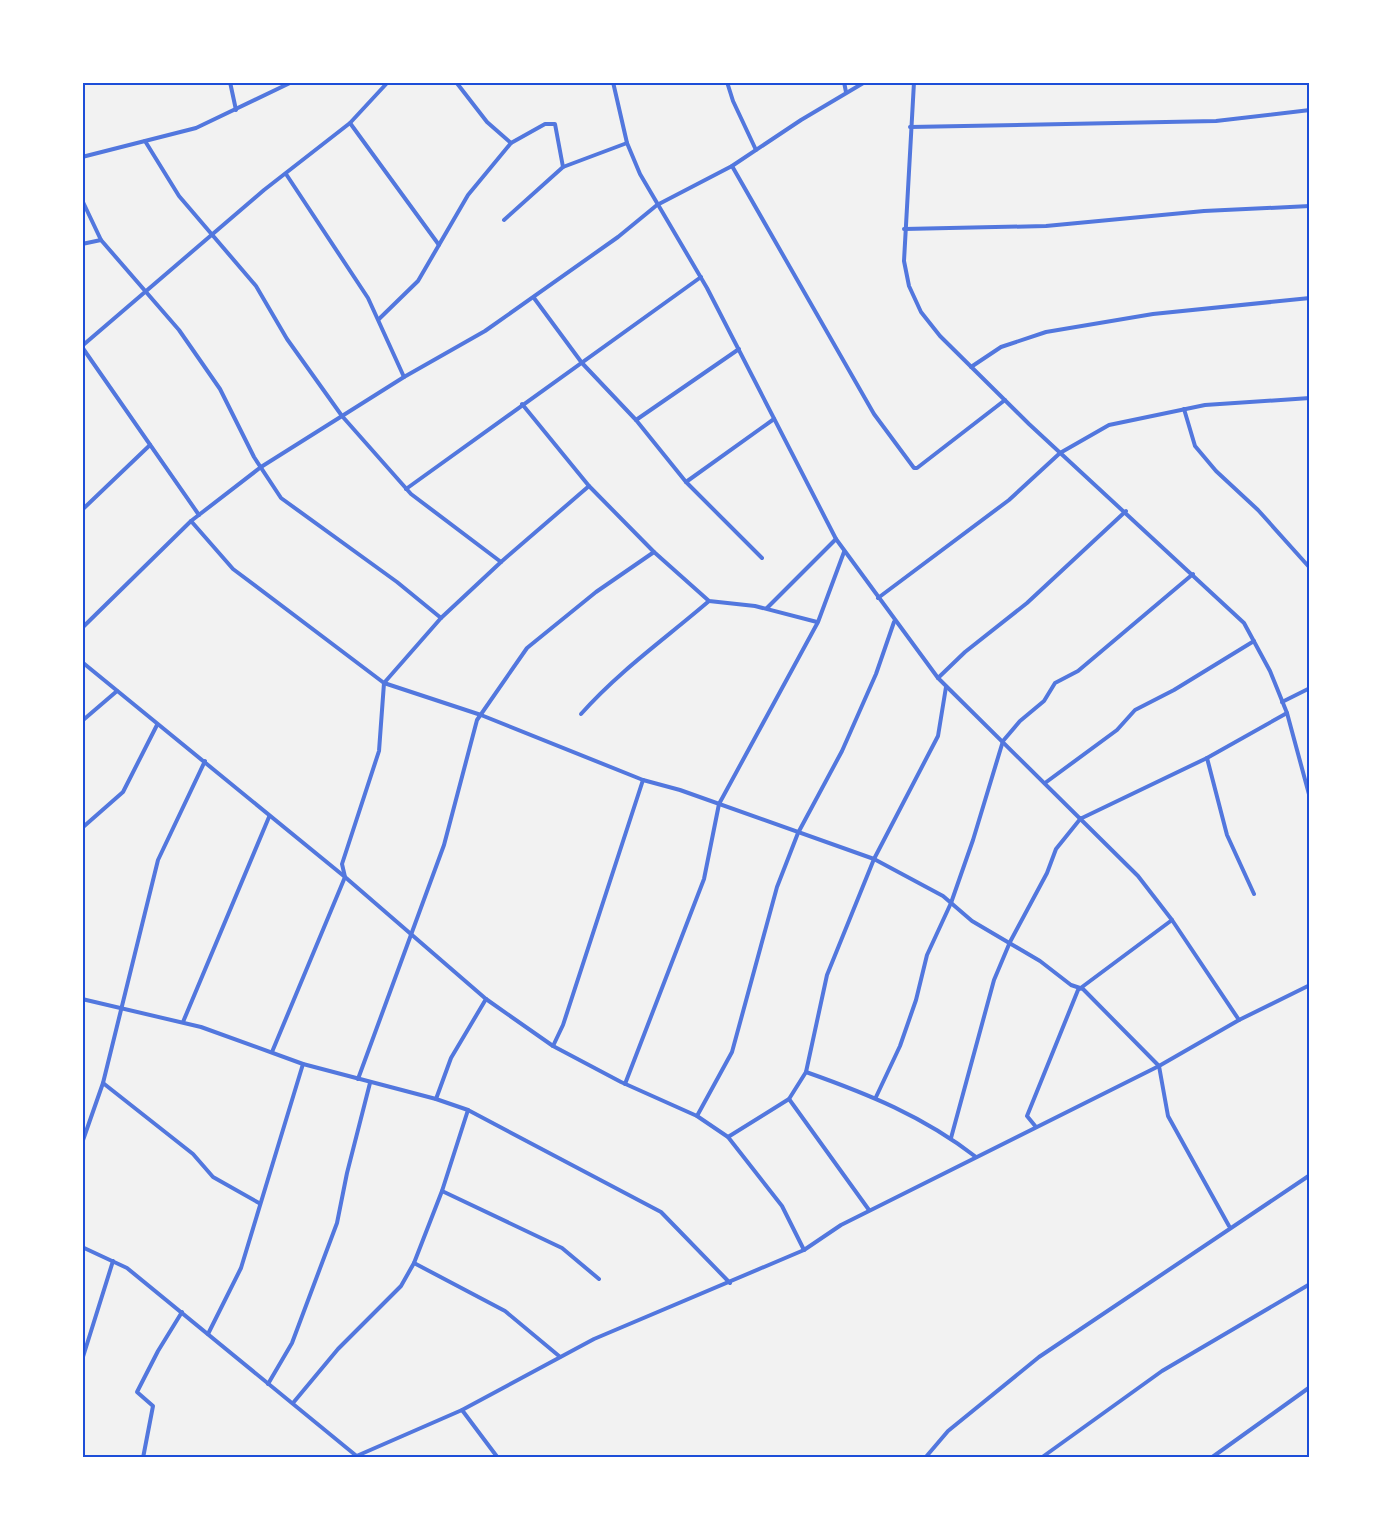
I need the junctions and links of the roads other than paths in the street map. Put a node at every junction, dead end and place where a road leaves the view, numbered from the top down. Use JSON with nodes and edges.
{"nodes":[{"id":1,"x":230,"y":82,"type":"edge"},
{"id":2,"x":292,"y":82,"type":"edge"},
{"id":3,"x":388,"y":82,"type":"edge"},
{"id":4,"x":456,"y":82,"type":"edge"},
{"id":5,"x":613,"y":82,"type":"edge"},
{"id":6,"x":727,"y":82,"type":"edge"},
{"id":7,"x":844,"y":82,"type":"edge"},
{"id":8,"x":865,"y":82,"type":"edge"},
{"id":9,"x":914,"y":82,"type":"edge"},
{"id":10,"x":846,"y":92,"type":"junction"},
{"id":11,"x":237,"y":110,"type":"junction"},
{"id":12,"x":1310,"y":110,"type":"edge"},
{"id":13,"x":350,"y":123,"type":"junction"},
{"id":14,"x":910,"y":127,"type":"junction"},
{"id":15,"x":145,"y":141,"type":"junction"},
{"id":16,"x":511,"y":143,"type":"junction"},
{"id":17,"x":627,"y":143,"type":"junction"},
{"id":18,"x":756,"y":150,"type":"junction"},
{"id":19,"x":82,"y":156,"type":"edge"},
{"id":20,"x":732,"y":165,"type":"junction"},
{"id":21,"x":563,"y":167,"type":"junction"},
{"id":22,"x":286,"y":174,"type":"junction"},
{"id":23,"x":82,"y":200,"type":"edge"},
{"id":24,"x":657,"y":205,"type":"junction"},
{"id":25,"x":1310,"y":206,"type":"edge"},
{"id":26,"x":504,"y":220,"type":"dead end"},
{"id":27,"x":904,"y":229,"type":"junction"},
{"id":28,"x":212,"y":236,"type":"junction"},
{"id":29,"x":101,"y":240,"type":"junction"},
{"id":30,"x":82,"y":244,"type":"edge"},
{"id":31,"x":439,"y":245,"type":"junction"},
{"id":32,"x":701,"y":277,"type":"junction"},
{"id":33,"x":145,"y":290,"type":"junction"},
{"id":34,"x":534,"y":298,"type":"junction"},
{"id":35,"x":1310,"y":298,"type":"edge"},
{"id":36,"x":379,"y":319,"type":"junction"},
{"id":37,"x":82,"y":347,"type":"edge"},
{"id":38,"x":739,"y":349,"type":"junction"},
{"id":39,"x":582,"y":363,"type":"junction"},
{"id":40,"x":971,"y":367,"type":"junction"},
{"id":41,"x":404,"y":377,"type":"junction"},
{"id":42,"x":1310,"y":398,"type":"edge"},
{"id":43,"x":1005,"y":400,"type":"junction"},
{"id":44,"x":522,"y":404,"type":"junction"},
{"id":45,"x":1184,"y":409,"type":"junction"},
{"id":46,"x":342,"y":416,"type":"junction"},
{"id":47,"x":774,"y":419,"type":"junction"},
{"id":48,"x":636,"y":420,"type":"junction"},
{"id":49,"x":150,"y":445,"type":"junction"},
{"id":50,"x":1060,"y":453,"type":"junction"},
{"id":51,"x":261,"y":467,"type":"junction"},
{"id":52,"x":686,"y":482,"type":"junction"},
{"id":53,"x":589,"y":486,"type":"junction"},
{"id":54,"x":406,"y":489,"type":"junction"},
{"id":55,"x":82,"y":510,"type":"edge"},
{"id":56,"x":1126,"y":511,"type":"junction"},
{"id":57,"x":199,"y":515,"type":"junction"},
{"id":58,"x":191,"y":521,"type":"junction"},
{"id":59,"x":836,"y":539,"type":"junction"},
{"id":60,"x":845,"y":551,"type":"junction"},
{"id":61,"x":654,"y":552,"type":"junction"},
{"id":62,"x":762,"y":558,"type":"dead end"},
{"id":63,"x":501,"y":562,"type":"junction"},
{"id":64,"x":1310,"y":568,"type":"edge"},
{"id":65,"x":1192,"y":574,"type":"junction"},
{"id":66,"x":878,"y":598,"type":"junction"},
{"id":67,"x":709,"y":601,"type":"junction"},
{"id":68,"x":766,"y":609,"type":"junction"},
{"id":69,"x":441,"y":618,"type":"junction"},
{"id":70,"x":894,"y":621,"type":"junction"},
{"id":71,"x":818,"y":622,"type":"junction"},
{"id":72,"x":82,"y":628,"type":"edge"},
{"id":73,"x":1254,"y":641,"type":"junction"},
{"id":74,"x":82,"y":662,"type":"edge"},
{"id":75,"x":938,"y":678,"type":"junction"},
{"id":76,"x":384,"y":683,"type":"junction"},
{"id":77,"x":946,"y":687,"type":"junction"},
{"id":78,"x":1310,"y":688,"type":"edge"},
{"id":79,"x":117,"y":691,"type":"junction"},
{"id":80,"x":1282,"y":702,"type":"junction"},
{"id":81,"x":1287,"y":713,"type":"junction"},
{"id":82,"x":581,"y":714,"type":"dead end"},
{"id":83,"x":481,"y":715,"type":"junction"},
{"id":84,"x":82,"y":721,"type":"edge"},
{"id":85,"x":157,"y":725,"type":"junction"},
{"id":86,"x":1002,"y":741,"type":"junction"},
{"id":87,"x":1206,"y":758,"type":"junction"},
{"id":88,"x":205,"y":761,"type":"junction"},
{"id":89,"x":643,"y":780,"type":"junction"},
{"id":90,"x":1045,"y":783,"type":"junction"},
{"id":91,"x":1310,"y":798,"type":"edge"},
{"id":92,"x":719,"y":804,"type":"junction"},
{"id":93,"x":269,"y":817,"type":"junction"},
{"id":94,"x":1081,"y":818,"type":"junction"},
{"id":95,"x":82,"y":828,"type":"edge"},
{"id":96,"x":798,"y":833,"type":"junction"},
{"id":97,"x":874,"y":859,"type":"junction"},
{"id":98,"x":345,"y":878,"type":"junction"},
{"id":99,"x":1254,"y":894,"type":"dead end"},
{"id":100,"x":951,"y":903,"type":"junction"},
{"id":101,"x":1172,"y":920,"type":"junction"},
{"id":102,"x":412,"y":935,"type":"junction"},
{"id":103,"x":1010,"y":942,"type":"junction"},
{"id":104,"x":1310,"y":986,"type":"edge"},
{"id":105,"x":1083,"y":988,"type":"junction"},
{"id":106,"x":82,"y":999,"type":"edge"},
{"id":107,"x":486,"y":999,"type":"junction"},
{"id":108,"x":120,"y":1009,"type":"junction"},
{"id":109,"x":1239,"y":1020,"type":"junction"},
{"id":110,"x":183,"y":1022,"type":"junction"},
{"id":111,"x":553,"y":1046,"type":"junction"},
{"id":112,"x":272,"y":1052,"type":"junction"},
{"id":113,"x":303,"y":1064,"type":"junction"},
{"id":114,"x":1159,"y":1066,"type":"junction"},
{"id":115,"x":806,"y":1072,"type":"junction"},
{"id":116,"x":358,"y":1079,"type":"junction"},
{"id":117,"x":103,"y":1083,"type":"junction"},
{"id":118,"x":370,"y":1083,"type":"junction"},
{"id":119,"x":625,"y":1084,"type":"junction"},
{"id":120,"x":876,"y":1097,"type":"junction"},
{"id":121,"x":436,"y":1099,"type":"junction"},
{"id":122,"x":789,"y":1099,"type":"junction"},
{"id":123,"x":468,"y":1110,"type":"junction"},
{"id":124,"x":697,"y":1116,"type":"junction"},
{"id":125,"x":1036,"y":1127,"type":"junction"},
{"id":126,"x":728,"y":1137,"type":"junction"},
{"id":127,"x":951,"y":1138,"type":"junction"},
{"id":128,"x":82,"y":1143,"type":"edge"},
{"id":129,"x":975,"y":1157,"type":"junction"},
{"id":130,"x":1310,"y":1175,"type":"edge"},
{"id":131,"x":442,"y":1191,"type":"junction"},
{"id":132,"x":259,"y":1203,"type":"junction"},
{"id":133,"x":869,"y":1210,"type":"junction"},
{"id":134,"x":1229,"y":1226,"type":"junction"},
{"id":135,"x":82,"y":1247,"type":"edge"},
{"id":136,"x":804,"y":1250,"type":"junction"},
{"id":137,"x":113,"y":1261,"type":"junction"},
{"id":138,"x":414,"y":1263,"type":"junction"},
{"id":139,"x":599,"y":1279,"type":"dead end"},
{"id":140,"x":730,"y":1283,"type":"junction"},
{"id":141,"x":1310,"y":1284,"type":"edge"},
{"id":142,"x":182,"y":1312,"type":"junction"},
{"id":143,"x":208,"y":1334,"type":"junction"},
{"id":144,"x":559,"y":1356,"type":"junction"},
{"id":145,"x":82,"y":1360,"type":"edge"},
{"id":146,"x":268,"y":1384,"type":"junction"},
{"id":147,"x":1310,"y":1388,"type":"edge"},
{"id":148,"x":293,"y":1403,"type":"junction"},
{"id":149,"x":462,"y":1410,"type":"junction"},
{"id":150,"x":356,"y":1457,"type":"edge"},
{"id":151,"x":143,"y":1458,"type":"edge"},
{"id":152,"x":498,"y":1458,"type":"edge"},
{"id":153,"x":925,"y":1458,"type":"edge"},
{"id":154,"x":1041,"y":1458,"type":"edge"},
{"id":155,"x":1211,"y":1458,"type":"edge"}],
"edges":[{"from":1,"to":11,"type":"street"},
{"from":2,"to":11,"type":"street"},
{"from":3,"to":13,"type":"street"},
{"from":4,"to":16,"type":"street"},
{"from":5,"to":17,"type":"street"},
{"from":6,"to":18,"type":"street"},
{"from":7,"to":10,"type":"street"},
{"from":8,"to":10,"type":"street"},
{"from":9,"to":14,"type":"street"},
{"from":10,"to":18,"type":"street"},
{"from":11,"to":15,"type":"street"},
{"from":12,"to":14,"type":"street"},
{"from":13,"to":22,"type":"street"},
{"from":13,"to":31,"type":"street"},
{"from":14,"to":27,"type":"street"},
{"from":15,"to":19,"type":"street"},
{"from":15,"to":28,"type":"street"},
{"from":16,"to":21,"type":"street"},
{"from":16,"to":31,"type":"street"},
{"from":17,"to":21,"type":"street"},
{"from":17,"to":24,"type":"street"},
{"from":18,"to":20,"type":"street"},
{"from":20,"to":24,"type":"street"},
{"from":20,"to":43,"type":"street"},
{"from":21,"to":26,"type":"street"},
{"from":22,"to":28,"type":"street"},
{"from":22,"to":36,"type":"street"},
{"from":23,"to":29,"type":"street"},
{"from":24,"to":32,"type":"street"},
{"from":24,"to":34,"type":"street"},
{"from":25,"to":27,"type":"street"},
{"from":27,"to":40,"type":"street"},
{"from":28,"to":33,"type":"street"},
{"from":28,"to":46,"type":"street"},
{"from":29,"to":30,"type":"street"},
{"from":29,"to":33,"type":"street"},
{"from":31,"to":36,"type":"street"},
{"from":32,"to":38,"type":"street"},
{"from":32,"to":39,"type":"street"},
{"from":33,"to":37,"type":"street"},
{"from":33,"to":51,"type":"street"},
{"from":34,"to":39,"type":"street"},
{"from":34,"to":41,"type":"street"},
{"from":35,"to":40,"type":"street"},
{"from":36,"to":41,"type":"street"},
{"from":37,"to":49,"type":"street"},
{"from":38,"to":47,"type":"street"},
{"from":38,"to":48,"type":"street"},
{"from":39,"to":44,"type":"street"},
{"from":39,"to":48,"type":"street"},
{"from":40,"to":43,"type":"street"},
{"from":41,"to":46,"type":"street"},
{"from":42,"to":45,"type":"street"},
{"from":43,"to":50,"type":"street"},
{"from":44,"to":53,"type":"street"},
{"from":44,"to":54,"type":"street"},
{"from":45,"to":50,"type":"street"},
{"from":45,"to":64,"type":"street"},
{"from":46,"to":51,"type":"street"},
{"from":46,"to":54,"type":"street"},
{"from":47,"to":52,"type":"street"},
{"from":47,"to":59,"type":"street"},
{"from":48,"to":52,"type":"street"},
{"from":49,"to":55,"type":"street"},
{"from":49,"to":57,"type":"street"},
{"from":50,"to":56,"type":"street"},
{"from":50,"to":66,"type":"street"},
{"from":51,"to":57,"type":"street"},
{"from":51,"to":69,"type":"street"},
{"from":52,"to":62,"type":"street"},
{"from":53,"to":61,"type":"street"},
{"from":53,"to":63,"type":"street"},
{"from":54,"to":63,"type":"street"},
{"from":56,"to":65,"type":"street"},
{"from":56,"to":75,"type":"street"},
{"from":57,"to":58,"type":"street"},
{"from":58,"to":72,"type":"street"},
{"from":58,"to":76,"type":"street"},
{"from":59,"to":60,"type":"street"},
{"from":59,"to":68,"type":"street"},
{"from":60,"to":66,"type":"street"},
{"from":60,"to":71,"type":"street"},
{"from":61,"to":67,"type":"street"},
{"from":61,"to":83,"type":"street"},
{"from":63,"to":69,"type":"street"},
{"from":65,"to":73,"type":"street"},
{"from":65,"to":86,"type":"street"},
{"from":66,"to":70,"type":"street"},
{"from":67,"to":68,"type":"street"},
{"from":67,"to":82,"type":"street"},
{"from":68,"to":71,"type":"street"},
{"from":69,"to":76,"type":"street"},
{"from":70,"to":75,"type":"street"},
{"from":70,"to":96,"type":"street"},
{"from":71,"to":92,"type":"street"},
{"from":73,"to":80,"type":"street"},
{"from":73,"to":90,"type":"street"},
{"from":74,"to":79,"type":"street"},
{"from":75,"to":77,"type":"street"},
{"from":76,"to":83,"type":"street"},
{"from":76,"to":98,"type":"street"},
{"from":77,"to":86,"type":"street"},
{"from":77,"to":97,"type":"street"},
{"from":78,"to":80,"type":"street"},
{"from":79,"to":84,"type":"street"},
{"from":79,"to":85,"type":"street"},
{"from":80,"to":81,"type":"street"},
{"from":81,"to":87,"type":"street"},
{"from":81,"to":91,"type":"street"},
{"from":83,"to":89,"type":"street"},
{"from":83,"to":102,"type":"street"},
{"from":85,"to":88,"type":"street"},
{"from":85,"to":95,"type":"street"},
{"from":86,"to":90,"type":"street"},
{"from":86,"to":100,"type":"street"},
{"from":87,"to":94,"type":"street"},
{"from":87,"to":99,"type":"street"},
{"from":88,"to":93,"type":"street"},
{"from":88,"to":108,"type":"street"},
{"from":89,"to":92,"type":"street"},
{"from":89,"to":111,"type":"street"},
{"from":90,"to":94,"type":"street"},
{"from":92,"to":96,"type":"street"},
{"from":92,"to":119,"type":"street"},
{"from":93,"to":98,"type":"street"},
{"from":93,"to":110,"type":"street"},
{"from":94,"to":101,"type":"street"},
{"from":94,"to":103,"type":"street"},
{"from":96,"to":97,"type":"street"},
{"from":96,"to":124,"type":"street"},
{"from":97,"to":100,"type":"street"},
{"from":97,"to":115,"type":"street"},
{"from":98,"to":102,"type":"street"},
{"from":98,"to":112,"type":"street"},
{"from":100,"to":103,"type":"street"},
{"from":100,"to":120,"type":"street"},
{"from":101,"to":105,"type":"street"},
{"from":101,"to":109,"type":"street"},
{"from":102,"to":107,"type":"street"},
{"from":102,"to":116,"type":"street"},
{"from":103,"to":105,"type":"street"},
{"from":103,"to":127,"type":"street"},
{"from":104,"to":109,"type":"street"},
{"from":105,"to":114,"type":"street"},
{"from":105,"to":125,"type":"street"},
{"from":106,"to":108,"type":"street"},
{"from":107,"to":111,"type":"street"},
{"from":107,"to":121,"type":"street"},
{"from":108,"to":110,"type":"street"},
{"from":108,"to":117,"type":"street"},
{"from":109,"to":114,"type":"street"},
{"from":110,"to":112,"type":"street"},
{"from":111,"to":119,"type":"street"},
{"from":112,"to":113,"type":"street"},
{"from":113,"to":116,"type":"street"},
{"from":113,"to":132,"type":"street"},
{"from":114,"to":125,"type":"street"},
{"from":114,"to":134,"type":"street"},
{"from":115,"to":120,"type":"street"},
{"from":115,"to":122,"type":"street"},
{"from":116,"to":118,"type":"street"},
{"from":117,"to":128,"type":"street"},
{"from":117,"to":132,"type":"street"},
{"from":118,"to":121,"type":"street"},
{"from":118,"to":146,"type":"street"},
{"from":119,"to":124,"type":"street"},
{"from":120,"to":127,"type":"street"},
{"from":121,"to":123,"type":"street"},
{"from":122,"to":126,"type":"street"},
{"from":122,"to":133,"type":"street"},
{"from":123,"to":131,"type":"street"},
{"from":123,"to":140,"type":"street"},
{"from":124,"to":126,"type":"street"},
{"from":125,"to":129,"type":"street"},
{"from":126,"to":136,"type":"street"},
{"from":127,"to":129,"type":"street"},
{"from":129,"to":133,"type":"street"},
{"from":130,"to":134,"type":"street"},
{"from":131,"to":138,"type":"street"},
{"from":131,"to":139,"type":"street"},
{"from":132,"to":143,"type":"street"},
{"from":133,"to":136,"type":"street"},
{"from":134,"to":153,"type":"street"},
{"from":135,"to":137,"type":"street"},
{"from":136,"to":140,"type":"street"},
{"from":137,"to":142,"type":"street"},
{"from":137,"to":145,"type":"street"},
{"from":138,"to":144,"type":"street"},
{"from":138,"to":148,"type":"street"},
{"from":140,"to":144,"type":"street"},
{"from":141,"to":154,"type":"street"},
{"from":142,"to":143,"type":"street"},
{"from":142,"to":151,"type":"street"},
{"from":143,"to":146,"type":"street"},
{"from":144,"to":149,"type":"street"},
{"from":146,"to":148,"type":"street"},
{"from":147,"to":155,"type":"street"},
{"from":148,"to":150,"type":"street"},
{"from":149,"to":150,"type":"street"},
{"from":149,"to":152,"type":"street"}]}
